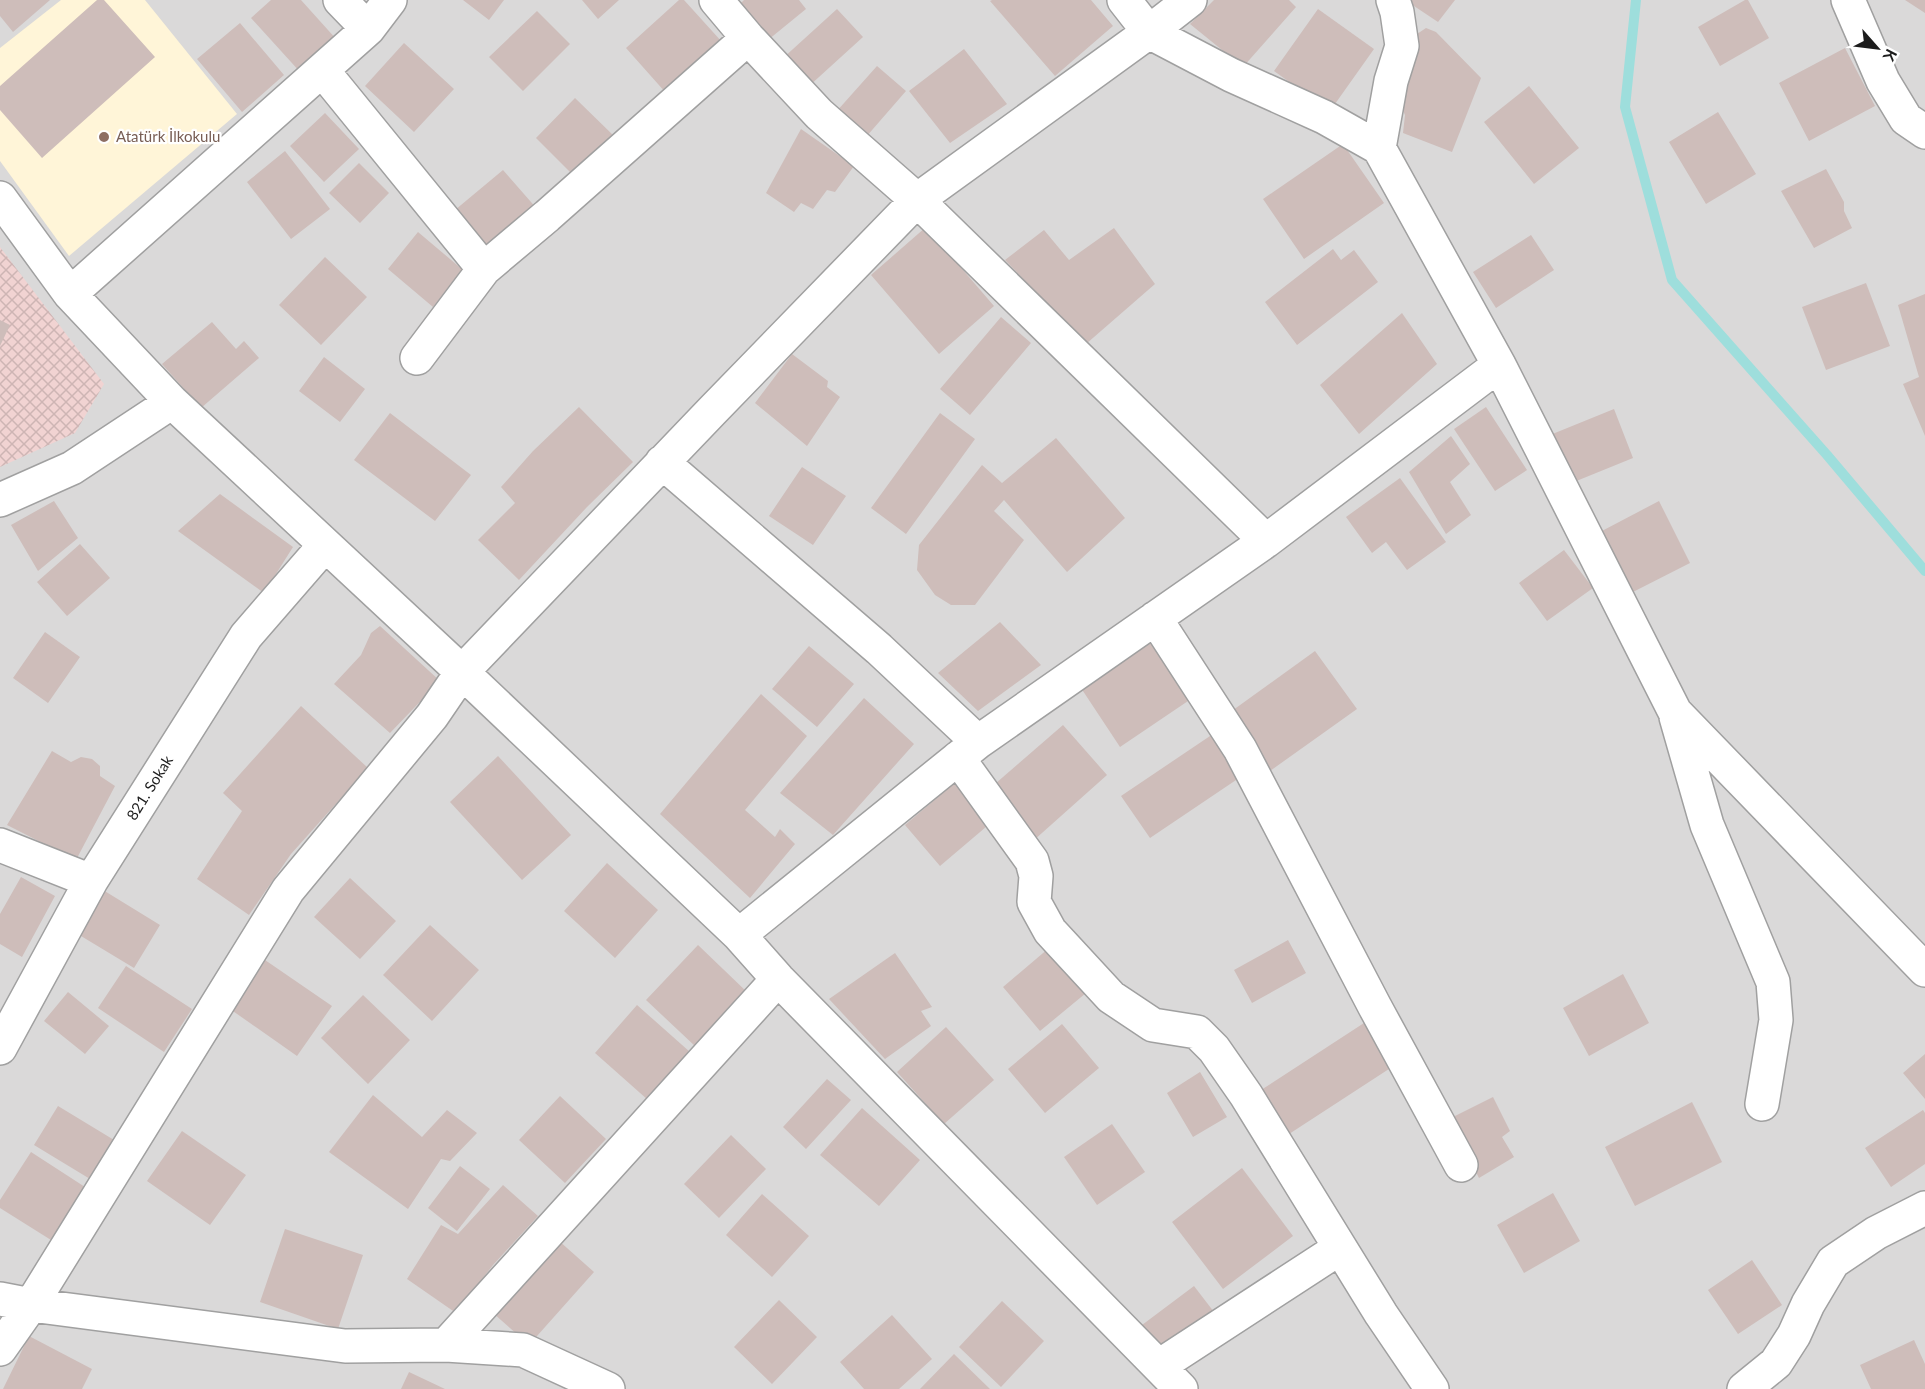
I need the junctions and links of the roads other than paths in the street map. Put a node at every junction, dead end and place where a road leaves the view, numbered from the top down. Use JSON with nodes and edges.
{"nodes":[{"id":1,"x":340,"y":0,"type":"edge"},
{"id":2,"x":390,"y":0,"type":"edge"},
{"id":3,"x":716,"y":0,"type":"edge"},
{"id":4,"x":1124,"y":0,"type":"edge"},
{"id":5,"x":1190,"y":0,"type":"edge"},
{"id":6,"x":1393,"y":0,"type":"edge"},
{"id":7,"x":1848,"y":0,"type":"edge"},
{"id":8,"x":368,"y":29,"type":"junction"},
{"id":9,"x":1149,"y":32,"type":"junction"},
{"id":10,"x":748,"y":38,"type":"junction"},
{"id":11,"x":322,"y":70,"type":"junction"},
{"id":12,"x":1925,"y":132,"type":"edge"},
{"id":13,"x":1380,"y":148,"type":"junction"},
{"id":14,"x":0,"y":198,"type":"edge"},
{"id":15,"x":917,"y":200,"type":"junction"},
{"id":16,"x":484,"y":269,"type":"junction"},
{"id":17,"x":70,"y":294,"type":"junction"},
{"id":18,"x":417,"y":357,"type":"dead end"},
{"id":19,"x":1499,"y":365,"type":"junction"},
{"id":20,"x":172,"y":402,"type":"junction"},
{"id":21,"x":662,"y":462,"type":"junction"},
{"id":22,"x":0,"y":500,"type":"edge"},
{"id":23,"x":1266,"y":541,"type":"junction"},
{"id":24,"x":325,"y":545,"type":"junction"},
{"id":25,"x":1155,"y":618,"type":"junction"},
{"id":26,"x":462,"y":672,"type":"junction"},
{"id":27,"x":1675,"y":712,"type":"junction"},
{"id":28,"x":968,"y":750,"type":"junction"},
{"id":29,"x":0,"y":845,"type":"edge"},
{"id":30,"x":91,"y":881,"type":"junction"},
{"id":31,"x":739,"y":935,"type":"junction"},
{"id":32,"x":1925,"y":970,"type":"edge"},
{"id":33,"x":778,"y":979,"type":"junction"},
{"id":34,"x":0,"y":1048,"type":"edge"},
{"id":35,"x":1762,"y":1104,"type":"dead end"},
{"id":36,"x":1461,"y":1165,"type":"dead end"},
{"id":37,"x":1925,"y":1208,"type":"edge"},
{"id":38,"x":1340,"y":1248,"type":"junction"},
{"id":39,"x":16,"y":1302,"type":"edge"},
{"id":40,"x":446,"y":1345,"type":"junction"},
{"id":41,"x":0,"y":1349,"type":"edge"},
{"id":42,"x":1170,"y":1378,"type":"edge"},
{"id":43,"x":608,"y":1389,"type":"edge"},
{"id":44,"x":1431,"y":1389,"type":"edge"},
{"id":45,"x":1744,"y":1389,"type":"edge"}],
"edges":[{"from":1,"to":8,"type":"street"},
{"from":2,"to":8,"type":"street"},
{"from":3,"to":10,"type":"street"},
{"from":4,"to":9,"type":"street"},
{"from":5,"to":9,"type":"street"},
{"from":6,"to":13,"type":"street"},
{"from":7,"to":12,"type":"street"},
{"from":8,"to":11,"type":"street"},
{"from":9,"to":13,"type":"street"},
{"from":9,"to":15,"type":"street"},
{"from":10,"to":15,"type":"street"},
{"from":10,"to":16,"type":"street"},
{"from":11,"to":16,"type":"street"},
{"from":11,"to":17,"type":"street"},
{"from":13,"to":19,"type":"street"},
{"from":14,"to":17,"type":"street"},
{"from":15,"to":21,"type":"street"},
{"from":15,"to":23,"type":"street"},
{"from":16,"to":18,"type":"street"},
{"from":17,"to":20,"type":"street"},
{"from":19,"to":23,"type":"street"},
{"from":19,"to":27,"type":"street"},
{"from":20,"to":22,"type":"street"},
{"from":20,"to":24,"type":"street"},
{"from":21,"to":26,"type":"street"},
{"from":21,"to":28,"type":"street"},
{"from":23,"to":25,"type":"street"},
{"from":24,"to":26,"type":"street"},
{"from":24,"to":30,"type":"street","name":"821. Sokak"},
{"from":25,"to":28,"type":"street"},
{"from":25,"to":36,"type":"street"},
{"from":26,"to":31,"type":"street"},
{"from":26,"to":39,"type":"street"},
{"from":27,"to":32,"type":"street"},
{"from":27,"to":35,"type":"street"},
{"from":28,"to":31,"type":"street"},
{"from":28,"to":38,"type":"street"},
{"from":29,"to":30,"type":"street"},
{"from":30,"to":34,"type":"street","name":"821. Sokak"},
{"from":31,"to":33,"type":"street"},
{"from":33,"to":40,"type":"street"},
{"from":33,"to":42,"type":"street"},
{"from":37,"to":45,"type":"street"},
{"from":38,"to":42,"type":"street"},
{"from":38,"to":44,"type":"street"},
{"from":39,"to":40,"type":"street"},
{"from":39,"to":41,"type":"street"},
{"from":40,"to":43,"type":"street"}]}
